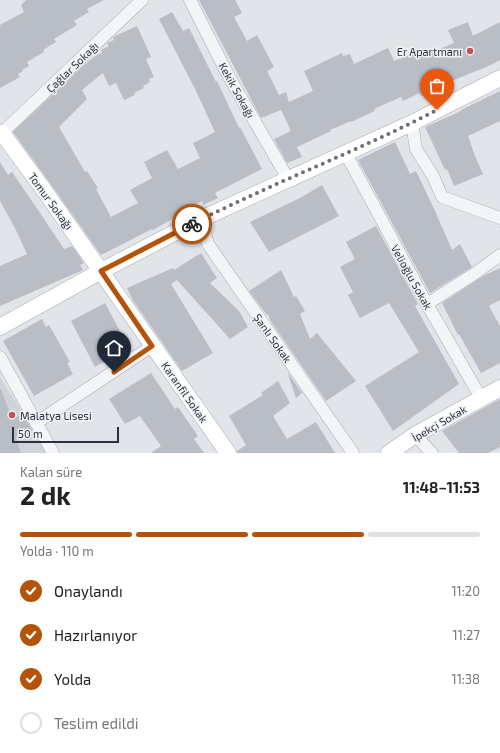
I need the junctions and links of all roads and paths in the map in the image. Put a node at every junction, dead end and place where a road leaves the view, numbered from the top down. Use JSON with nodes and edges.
{"nodes":[{"id":1,"x":142,"y":0,"type":"edge"},
{"id":2,"x":190,"y":0,"type":"edge"},
{"id":3,"x":500,"y":78,"type":"edge"},
{"id":4,"x":412,"y":123,"type":"junction"},
{"id":5,"x":1,"y":133,"type":"edge"},
{"id":6,"x":346,"y":154,"type":"junction"},
{"id":7,"x":288,"y":179,"type":"junction"},
{"id":8,"x":500,"y":218,"type":"edge"},
{"id":9,"x":201,"y":219,"type":"junction"},
{"id":10,"x":500,"y":255,"type":"edge"},
{"id":11,"x":101,"y":271,"type":"junction"},
{"id":12,"x":427,"y":304,"type":"junction"},
{"id":13,"x":0,"y":327,"type":"edge"},
{"id":14,"x":152,"y":346,"type":"junction"},
{"id":15,"x":0,"y":358,"type":"edge"},
{"id":16,"x":490,"y":393,"type":"edge"},
{"id":17,"x":36,"y":422,"type":"junction"},
{"id":18,"x":415,"y":435,"type":"junction"},
{"id":19,"x":53,"y":453,"type":"edge"},
{"id":20,"x":228,"y":453,"type":"edge"},
{"id":21,"x":352,"y":453,"type":"edge"},
{"id":22,"x":388,"y":453,"type":"edge"},
{"id":23,"x":432,"y":453,"type":"edge"}],
"edges":[{"from":1,"to":5,"type":"street","name":"Çağlar Sokağı"},
{"from":2,"to":7,"type":"street","name":"Kekik Sokağı"},
{"from":3,"to":4,"type":"main road"},
{"from":4,"to":6,"type":"main road"},
{"from":4,"to":8,"type":"street"},
{"from":5,"to":11,"type":"main road","name":"Tomur Sokağı"},
{"from":6,"to":7,"type":"main road"},
{"from":6,"to":12,"type":"street","name":"Velioğlu Sokak"},
{"from":7,"to":9,"type":"main road"},
{"from":9,"to":11,"type":"main road"},
{"from":9,"to":21,"type":"street","name":"Şanlı Sokak"},
{"from":10,"to":12,"type":"street"},
{"from":11,"to":13,"type":"main road"},
{"from":11,"to":14,"type":"main road","name":"Karanfil Sokak"},
{"from":12,"to":16,"type":"street","name":"Velioğlu Sokak"},
{"from":14,"to":17,"type":"street"},
{"from":14,"to":20,"type":"main road","name":"Karanfil Sokak"},
{"from":15,"to":17,"type":"street"},
{"from":16,"to":18,"type":"main road","name":"İpekçi Sokak"},
{"from":17,"to":19,"type":"street"},
{"from":18,"to":22,"type":"main road","name":"İpekçi Sokak"},
{"from":18,"to":23,"type":"street"}]}
